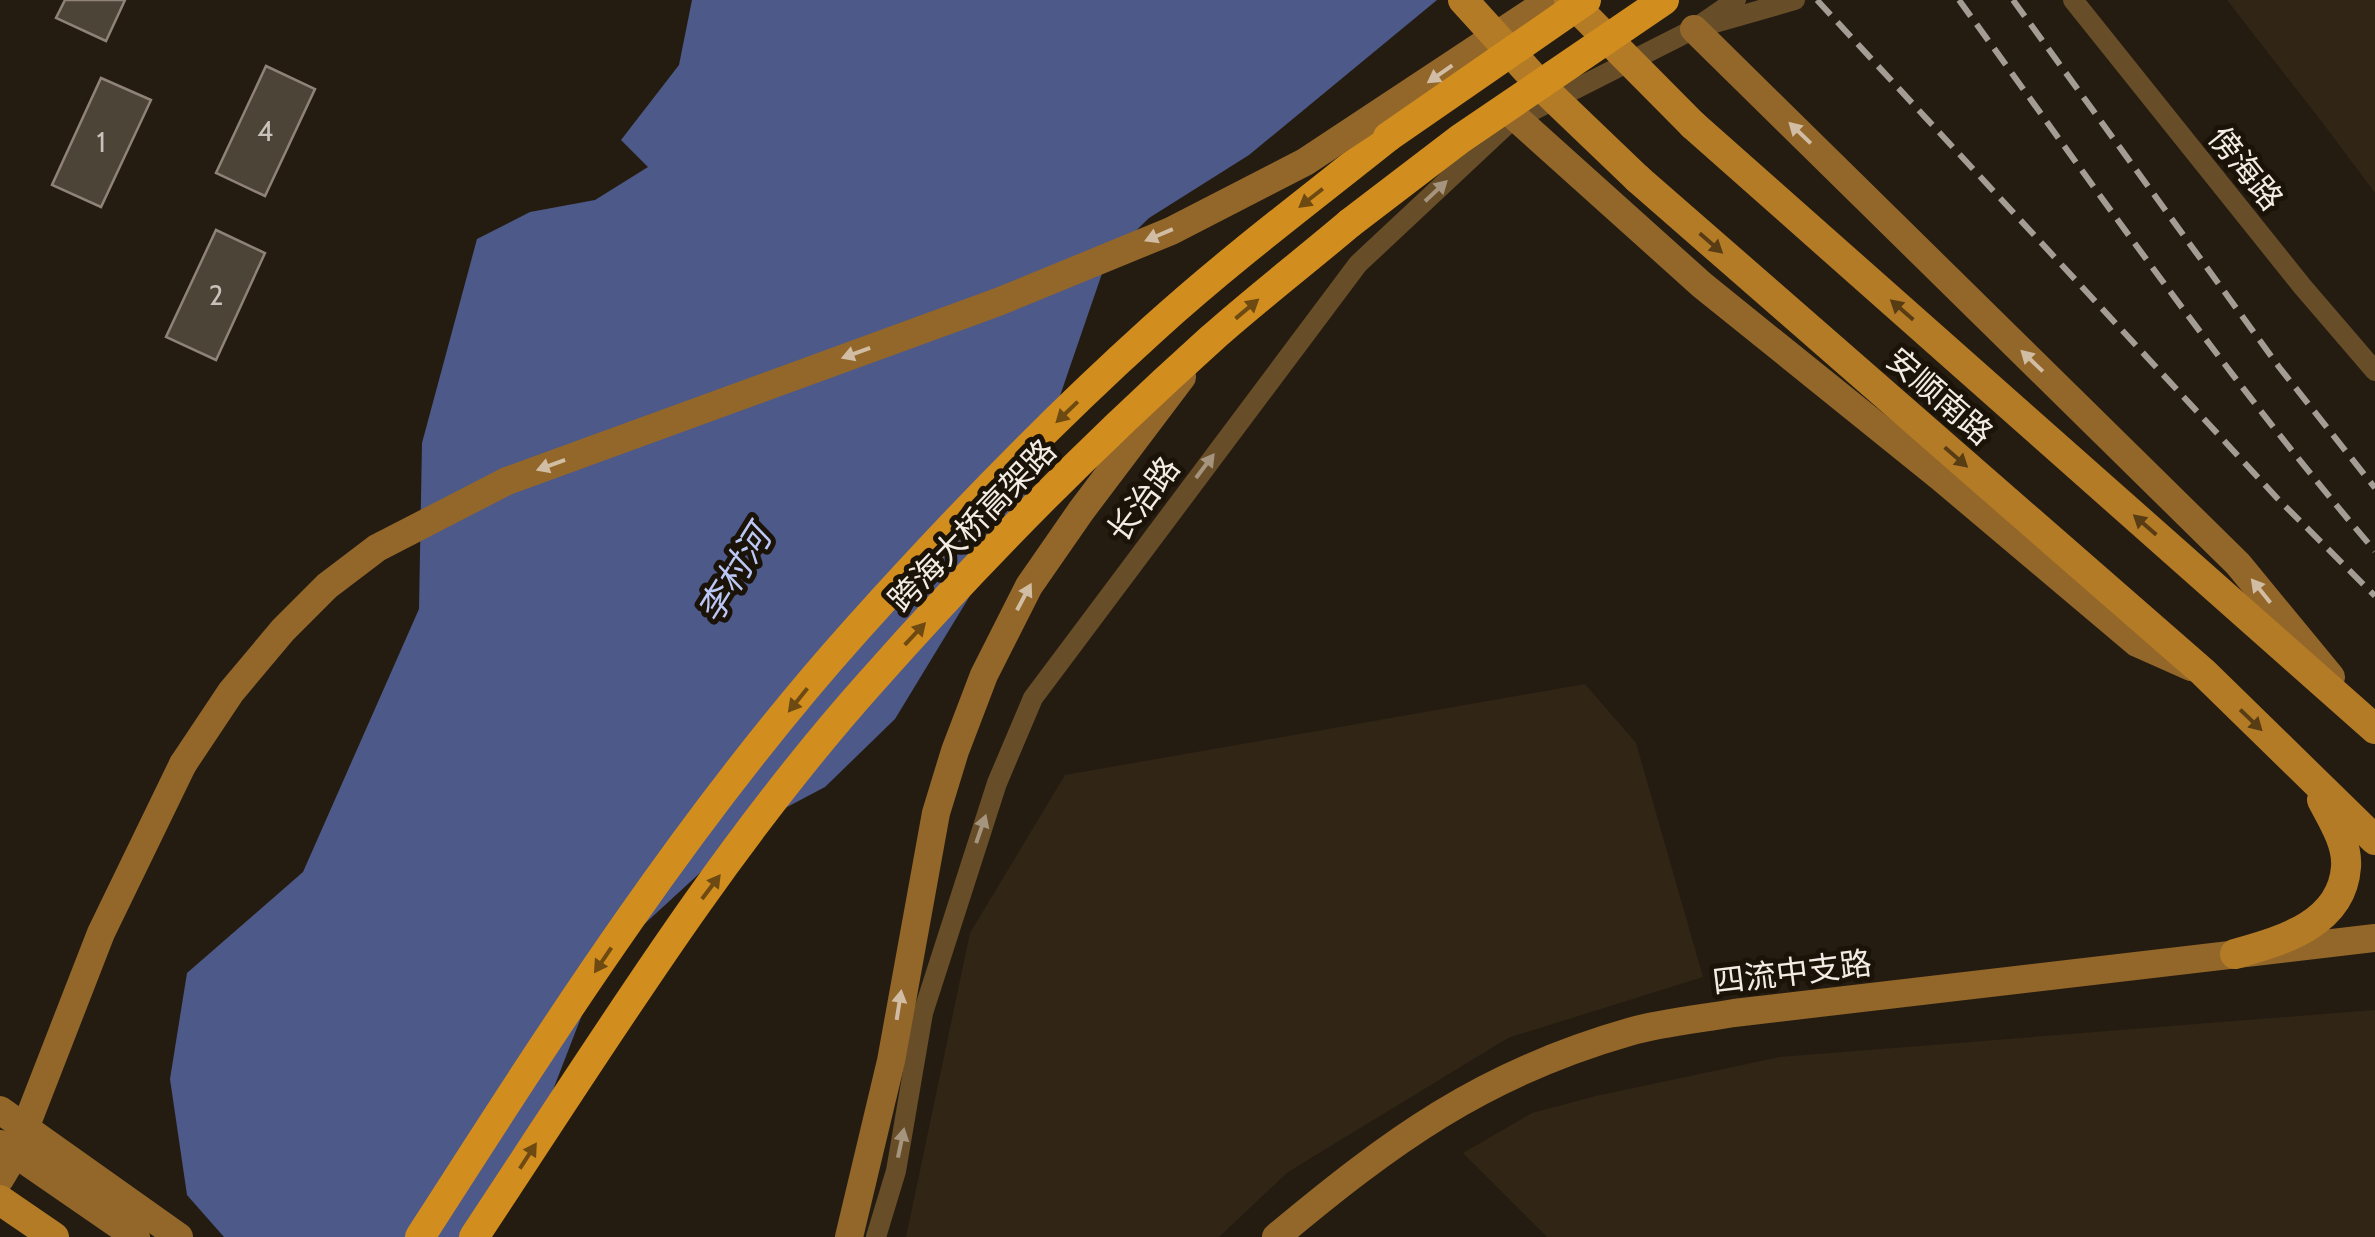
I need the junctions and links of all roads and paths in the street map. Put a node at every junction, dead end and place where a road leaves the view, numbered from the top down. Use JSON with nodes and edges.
{"nodes":[{"id":1,"x":1463,"y":0,"type":"edge"},
{"id":2,"x":1550,"y":0,"type":"edge"},
{"id":3,"x":1569,"y":0,"type":"edge"},
{"id":4,"x":1586,"y":0,"type":"edge"},
{"id":5,"x":1664,"y":0,"type":"edge"},
{"id":6,"x":1736,"y":0,"type":"edge"},
{"id":7,"x":1795,"y":0,"type":"edge"},
{"id":8,"x":2073,"y":0,"type":"edge"},
{"id":9,"x":1694,"y":29,"type":"junction"},
{"id":10,"x":1516,"y":117,"type":"junction"},
{"id":11,"x":1211,"y":339,"type":"junction"},
{"id":12,"x":2375,"y":371,"type":"edge"},
{"id":13,"x":2202,"y":672,"type":"junction"},
{"id":14,"x":2371,"y":725,"type":"edge"},
{"id":15,"x":2308,"y":775,"type":"junction"},
{"id":16,"x":2375,"y":840,"type":"edge"},
{"id":17,"x":2375,"y":938,"type":"edge"},
{"id":18,"x":2235,"y":954,"type":"junction"},
{"id":19,"x":0,"y":1110,"type":"edge"},
{"id":20,"x":13,"y":1141,"type":"edge"},
{"id":21,"x":62,"y":1169,"type":"junction"},
{"id":22,"x":0,"y":1180,"type":"edge"},
{"id":23,"x":0,"y":1200,"type":"edge"},
{"id":24,"x":54,"y":1237,"type":"edge"},
{"id":25,"x":136,"y":1237,"type":"edge"},
{"id":26,"x":180,"y":1237,"type":"edge"},
{"id":27,"x":420,"y":1237,"type":"edge"},
{"id":28,"x":474,"y":1237,"type":"edge"},
{"id":29,"x":849,"y":1237,"type":"edge"},
{"id":30,"x":876,"y":1237,"type":"edge"},
{"id":31,"x":1276,"y":1237,"type":"edge"}],
"edges":[{"from":1,"to":13,"type":"main road","name":"安顺南路","one_way":true,"bridge":true},
{"from":2,"to":20,"type":"main road","one_way":true,"bridge":true},
{"from":14,"to":3,"type":"main road","name":"安顺南路","one_way":true,"bridge":true},
{"from":4,"to":27,"type":"highway","name":"跨海大桥高架路","one_way":true,"bridge":true},
{"from":11,"to":5,"type":"highway","name":"跨海大桥高架路","one_way":true,"bridge":true},
{"from":6,"to":9,"type":"street","name":"长治路"},
{"from":7,"to":9,"type":"street"},
{"from":8,"to":12,"type":"street","name":"傍海路"},
{"from":9,"to":10,"type":"street","name":"长治路"},
{"from":14,"to":9,"type":"main road","one_way":true},
{"from":10,"to":13,"type":"main road"},
{"from":30,"to":10,"type":"street","name":"长治路","one_way":true},
{"from":28,"to":11,"type":"highway","name":"跨海大桥高架路","one_way":true},
{"from":29,"to":11,"type":"main road","one_way":true},
{"from":13,"to":15,"type":"main road","name":"安顺南路","one_way":true},
{"from":15,"to":16,"type":"main road","name":"安顺南路"},
{"from":15,"to":18,"type":"main road"},
{"from":17,"to":18,"type":"main road","name":"四流中支路"},
{"from":18,"to":31,"type":"main road","name":"四流中支路"},
{"from":19,"to":20,"type":"main road"},
{"from":20,"to":21,"type":"main road"},
{"from":20,"to":22,"type":"main road"},
{"from":21,"to":25,"type":"main road"},
{"from":21,"to":26,"type":"main road"},
{"from":23,"to":24,"type":"main road"}]}
